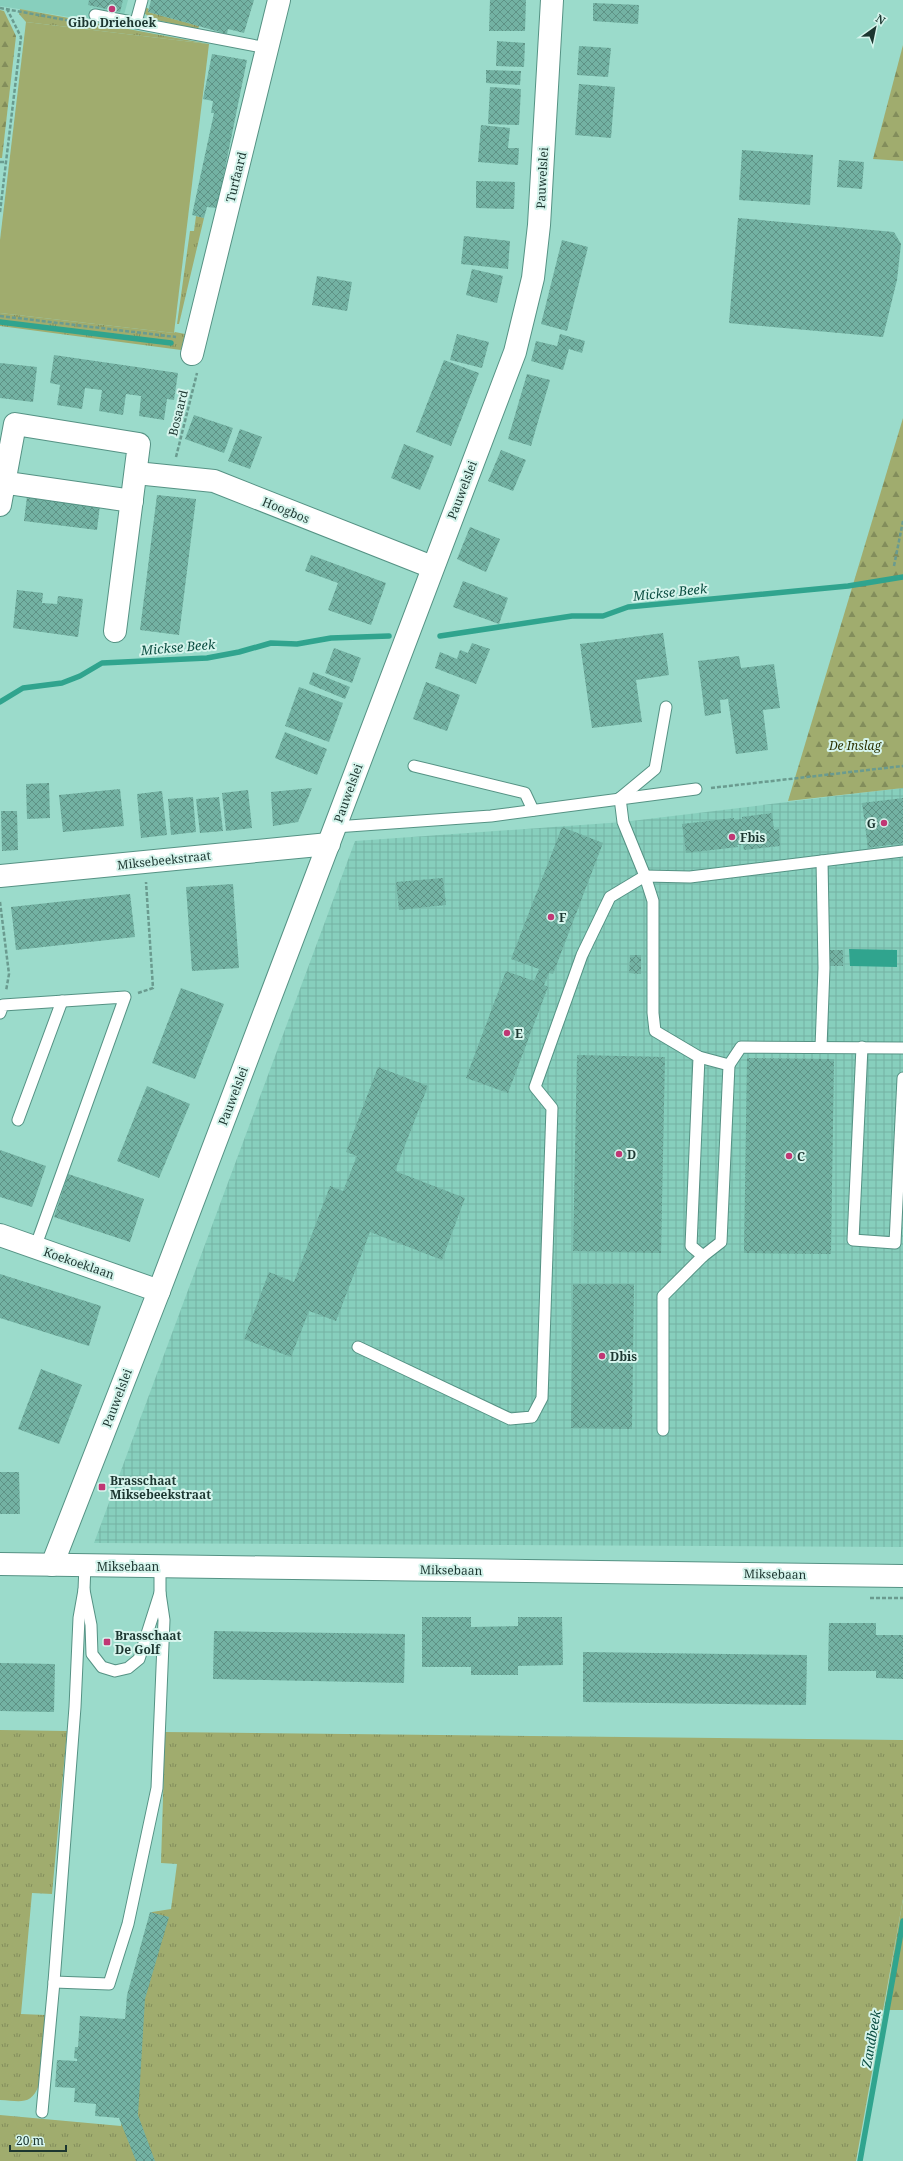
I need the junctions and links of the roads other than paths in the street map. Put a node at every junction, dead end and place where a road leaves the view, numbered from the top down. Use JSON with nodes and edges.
{"nodes":[{"id":1,"x":142,"y":0,"type":"edge"},
{"id":2,"x":279,"y":0,"type":"edge"},
{"id":3,"x":552,"y":0,"type":"edge"},
{"id":4,"x":95,"y":15,"type":"road end"},
{"id":5,"x":136,"y":22,"type":"junction"},
{"id":6,"x":267,"y":48,"type":"junction"},
{"id":7,"x":194,"y":347,"type":"road end"},
{"id":8,"x":136,"y":473,"type":"junction"},
{"id":9,"x":2,"y":482,"type":"edge"},
{"id":10,"x":132,"y":501,"type":"junction"},
{"id":11,"x":0,"y":505,"type":"edge"},
{"id":12,"x":432,"y":567,"type":"junction"},
{"id":13,"x":115,"y":631,"type":"dead end"},
{"id":14,"x":666,"y":707,"type":"dead end"},
{"id":15,"x":414,"y":766,"type":"dead end"},
{"id":16,"x":696,"y":789,"type":"road end"},
{"id":17,"x":620,"y":798,"type":"junction"},
{"id":18,"x":533,"y":810,"type":"junction"},
{"id":19,"x":332,"y":836,"type":"junction"},
{"id":20,"x":903,"y":851,"type":"edge"},
{"id":21,"x":822,"y":861,"type":"junction"},
{"id":22,"x":0,"y":876,"type":"edge"},
{"id":23,"x":645,"y":876,"type":"junction"},
{"id":24,"x":62,"y":1001,"type":"junction"},
{"id":25,"x":1,"y":1009,"type":"edge"},
{"id":26,"x":821,"y":1047,"type":"junction"},
{"id":27,"x":862,"y":1048,"type":"junction"},
{"id":28,"x":903,"y":1048,"type":"edge"},
{"id":29,"x":699,"y":1058,"type":"junction"},
{"id":30,"x":729,"y":1064,"type":"junction"},
{"id":31,"x":903,"y":1078,"type":"edge"},
{"id":32,"x":18,"y":1120,"type":"dead end"},
{"id":33,"x":0,"y":1235,"type":"edge"},
{"id":34,"x":35,"y":1248,"type":"junction"},
{"id":35,"x":703,"y":1256,"type":"junction"},
{"id":36,"x":159,"y":1291,"type":"junction"},
{"id":37,"x":358,"y":1347,"type":"dead end"},
{"id":38,"x":663,"y":1430,"type":"dead end"},
{"id":39,"x":0,"y":1564,"type":"edge"},
{"id":40,"x":52,"y":1564,"type":"junction"},
{"id":41,"x":85,"y":1565,"type":"junction"},
{"id":42,"x":160,"y":1566,"type":"junction"},
{"id":43,"x":903,"y":1576,"type":"edge"},
{"id":44,"x":84,"y":1590,"type":"junction"},
{"id":45,"x":160,"y":1593,"type":"junction"},
{"id":46,"x":54,"y":1982,"type":"junction"},
{"id":47,"x":42,"y":2112,"type":"dead end"}],
"edges":[{"from":1,"to":5,"type":"lane"},
{"from":2,"to":6,"type":"street","name":"Turfaard"},
{"from":3,"to":12,"type":"street","name":"Pauwelslei"},
{"from":4,"to":5,"type":"lane"},
{"from":5,"to":6,"type":"lane"},
{"from":6,"to":7,"type":"street","name":"Turfaard"},
{"from":8,"to":9,"type":"street"},
{"from":8,"to":10,"type":"street"},
{"from":8,"to":12,"type":"street","name":"Hoogbos"},
{"from":9,"to":10,"type":"street"},
{"from":9,"to":11,"type":"street"},
{"from":10,"to":13,"type":"street"},
{"from":12,"to":19,"type":"street","name":"Pauwelslei"},
{"from":14,"to":17,"type":"lane"},
{"from":15,"to":18,"type":"lane"},
{"from":16,"to":17,"type":"lane"},
{"from":17,"to":18,"type":"lane"},
{"from":17,"to":23,"type":"lane"},
{"from":18,"to":19,"type":"lane"},
{"from":19,"to":22,"type":"street","name":"Miksebeekstraat"},
{"from":19,"to":36,"type":"street","name":"Pauwelslei"},
{"from":20,"to":21,"type":"lane"},
{"from":21,"to":23,"type":"lane"},
{"from":21,"to":26,"type":"lane"},
{"from":23,"to":29,"type":"lane"},
{"from":23,"to":37,"type":"lane"},
{"from":24,"to":25,"type":"lane"},
{"from":24,"to":32,"type":"lane"},
{"from":24,"to":34,"type":"lane"},
{"from":26,"to":27,"type":"lane"},
{"from":26,"to":30,"type":"lane"},
{"from":27,"to":28,"type":"lane"},
{"from":27,"to":31,"type":"lane"},
{"from":29,"to":30,"type":"lane"},
{"from":29,"to":35,"type":"lane"},
{"from":30,"to":35,"type":"lane"},
{"from":33,"to":34,"type":"street","name":"Koekoeklaan"},
{"from":34,"to":36,"type":"street","name":"Koekoeklaan"},
{"from":35,"to":38,"type":"lane"},
{"from":36,"to":40,"type":"street","name":"Pauwelslei"},
{"from":39,"to":40,"type":"street","name":"Miksebaan"},
{"from":40,"to":41,"type":"street","name":"Miksebaan"},
{"from":41,"to":42,"type":"street","name":"Miksebaan"},
{"from":41,"to":44,"type":"lane"},
{"from":42,"to":43,"type":"street","name":"Miksebaan"},
{"from":42,"to":45,"type":"lane"},
{"from":44,"to":45,"type":"lane"},
{"from":44,"to":46,"type":"lane"},
{"from":45,"to":46,"type":"lane"},
{"from":46,"to":47,"type":"lane"}]}
